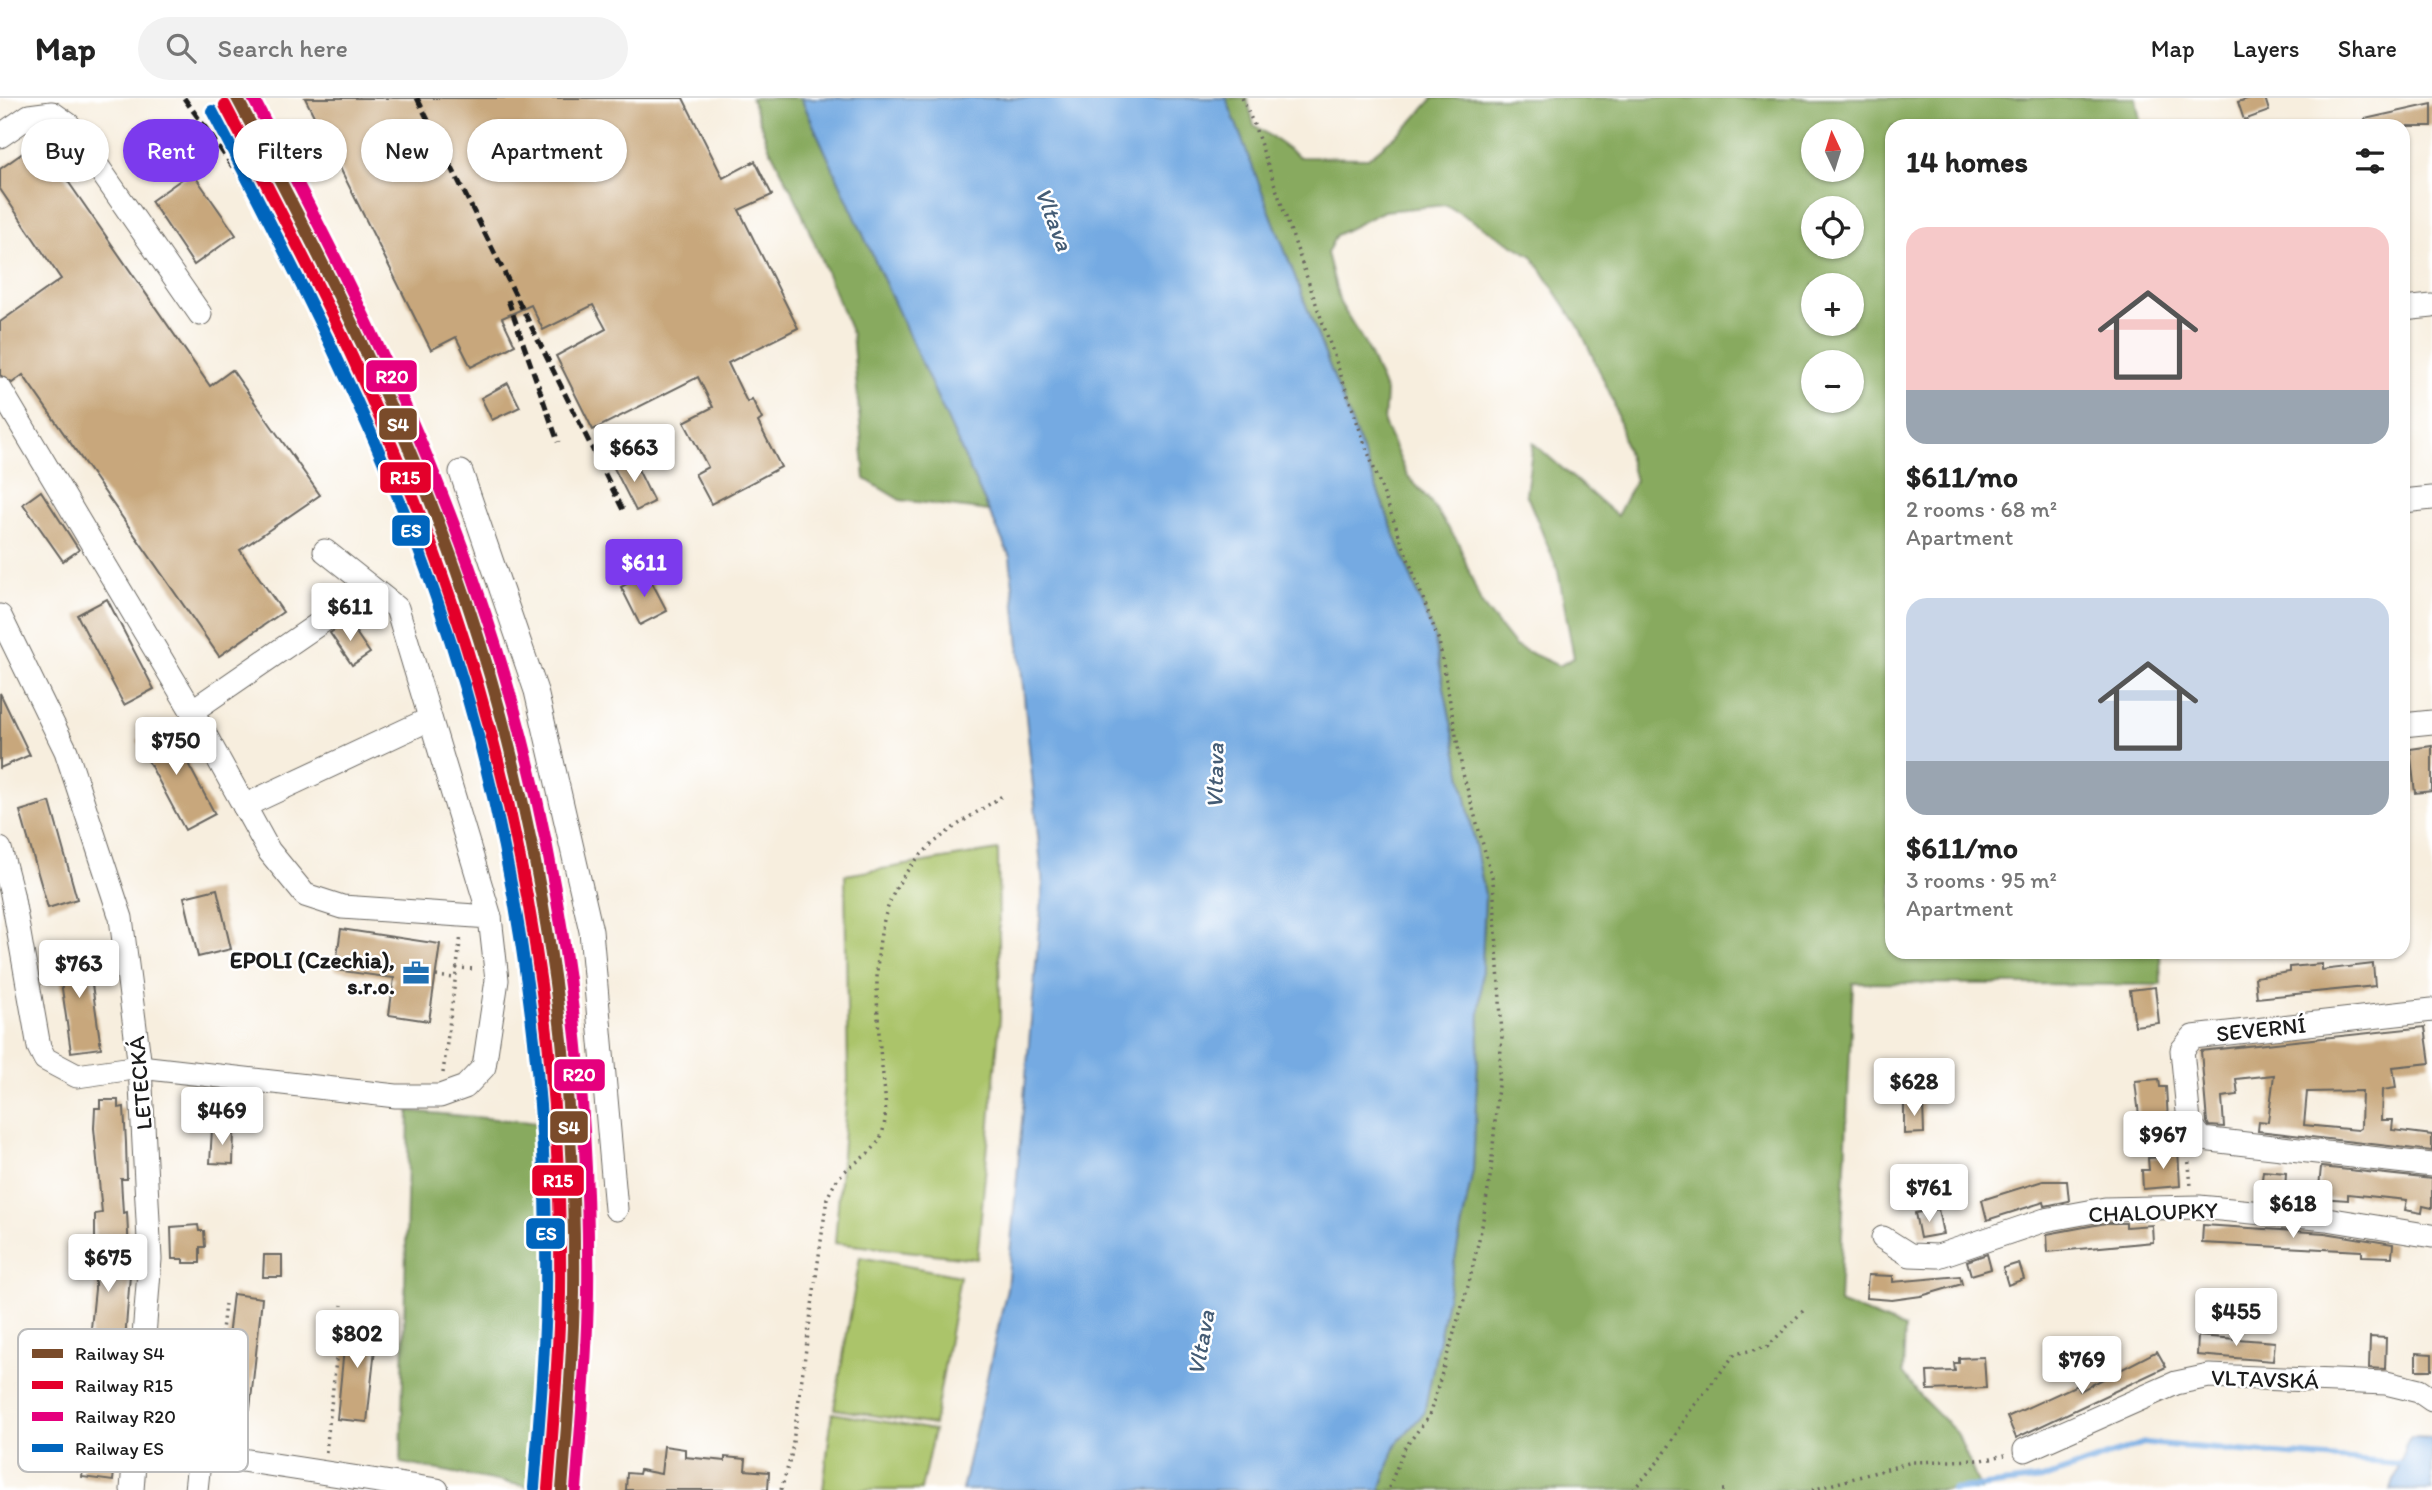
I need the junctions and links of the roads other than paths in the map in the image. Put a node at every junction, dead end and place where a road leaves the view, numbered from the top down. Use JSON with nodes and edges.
{"nodes":[{"id":1,"x":0,"y":136,"type":"edge"},
{"id":2,"x":2432,"y":306,"type":"edge"},
{"id":3,"x":2410,"y":308,"type":"edge"},
{"id":4,"x":200,"y":314,"type":"dead end"},
{"id":5,"x":0,"y":389,"type":"edge"},
{"id":6,"x":461,"y":472,"type":"dead end"},
{"id":7,"x":2432,"y":498,"type":"edge"},
{"id":8,"x":2410,"y":500,"type":"edge"},
{"id":9,"x":326,"y":551,"type":"dead end"},
{"id":10,"x":371,"y":588,"type":"junction"},
{"id":11,"x":0,"y":616,"type":"edge"},
{"id":12,"x":192,"y":711,"type":"junction"},
{"id":13,"x":430,"y":719,"type":"junction"},
{"id":14,"x":2432,"y":722,"type":"edge"},
{"id":15,"x":2410,"y":724,"type":"edge"},
{"id":16,"x":244,"y":806,"type":"junction"},
{"id":17,"x":0,"y":849,"type":"edge"},
{"id":18,"x":490,"y":917,"type":"junction"},
{"id":19,"x":2432,"y":1010,"type":"edge"},
{"id":20,"x":140,"y":1067,"type":"junction"},
{"id":21,"x":2432,"y":1165,"type":"edge"},
{"id":22,"x":616,"y":1209,"type":"dead end"},
{"id":23,"x":2432,"y":1236,"type":"edge"},
{"id":24,"x":1883,"y":1238,"type":"dead end"},
{"id":25,"x":145,"y":1329,"type":"edge"},
{"id":26,"x":2432,"y":1400,"type":"edge"},
{"id":27,"x":2025,"y":1450,"type":"road end"},
{"id":28,"x":248,"y":1460,"type":"edge"},
{"id":29,"x":134,"y":1472,"type":"edge"},
{"id":30,"x":195,"y":1472,"type":"edge"},
{"id":31,"x":394,"y":1486,"type":"edge"},
{"id":32,"x":132,"y":1490,"type":"edge"},
{"id":33,"x":196,"y":1490,"type":"edge"},
{"id":34,"x":437,"y":1490,"type":"edge"}],
"edges":[{"from":1,"to":4,"type":"street"},
{"from":2,"to":3,"type":"street"},
{"from":5,"to":12,"type":"street"},
{"from":6,"to":22,"type":"street"},
{"from":7,"to":8,"type":"street"},
{"from":9,"to":10,"type":"street"},
{"from":10,"to":12,"type":"street"},
{"from":10,"to":13,"type":"street"},
{"from":11,"to":20,"type":"street","name":"LETECKÁ"},
{"from":12,"to":16,"type":"street"},
{"from":13,"to":16,"type":"street"},
{"from":13,"to":18,"type":"street"},
{"from":14,"to":15,"type":"street"},
{"from":16,"to":18,"type":"street"},
{"from":17,"to":20,"type":"street"},
{"from":18,"to":20,"type":"street"},
{"from":19,"to":21,"type":"street","name":"SEVERNÍ"},
{"from":20,"to":25,"type":"street","name":"LETECKÁ"},
{"from":23,"to":24,"type":"street","name":"CHALOUPKY"},
{"from":26,"to":27,"type":"street","name":"VLTAVSKÁ"},
{"from":28,"to":31,"type":"street"},
{"from":29,"to":32,"type":"street","name":"LETECKÁ"},
{"from":30,"to":33,"type":"street"},
{"from":31,"to":34,"type":"street"}]}
